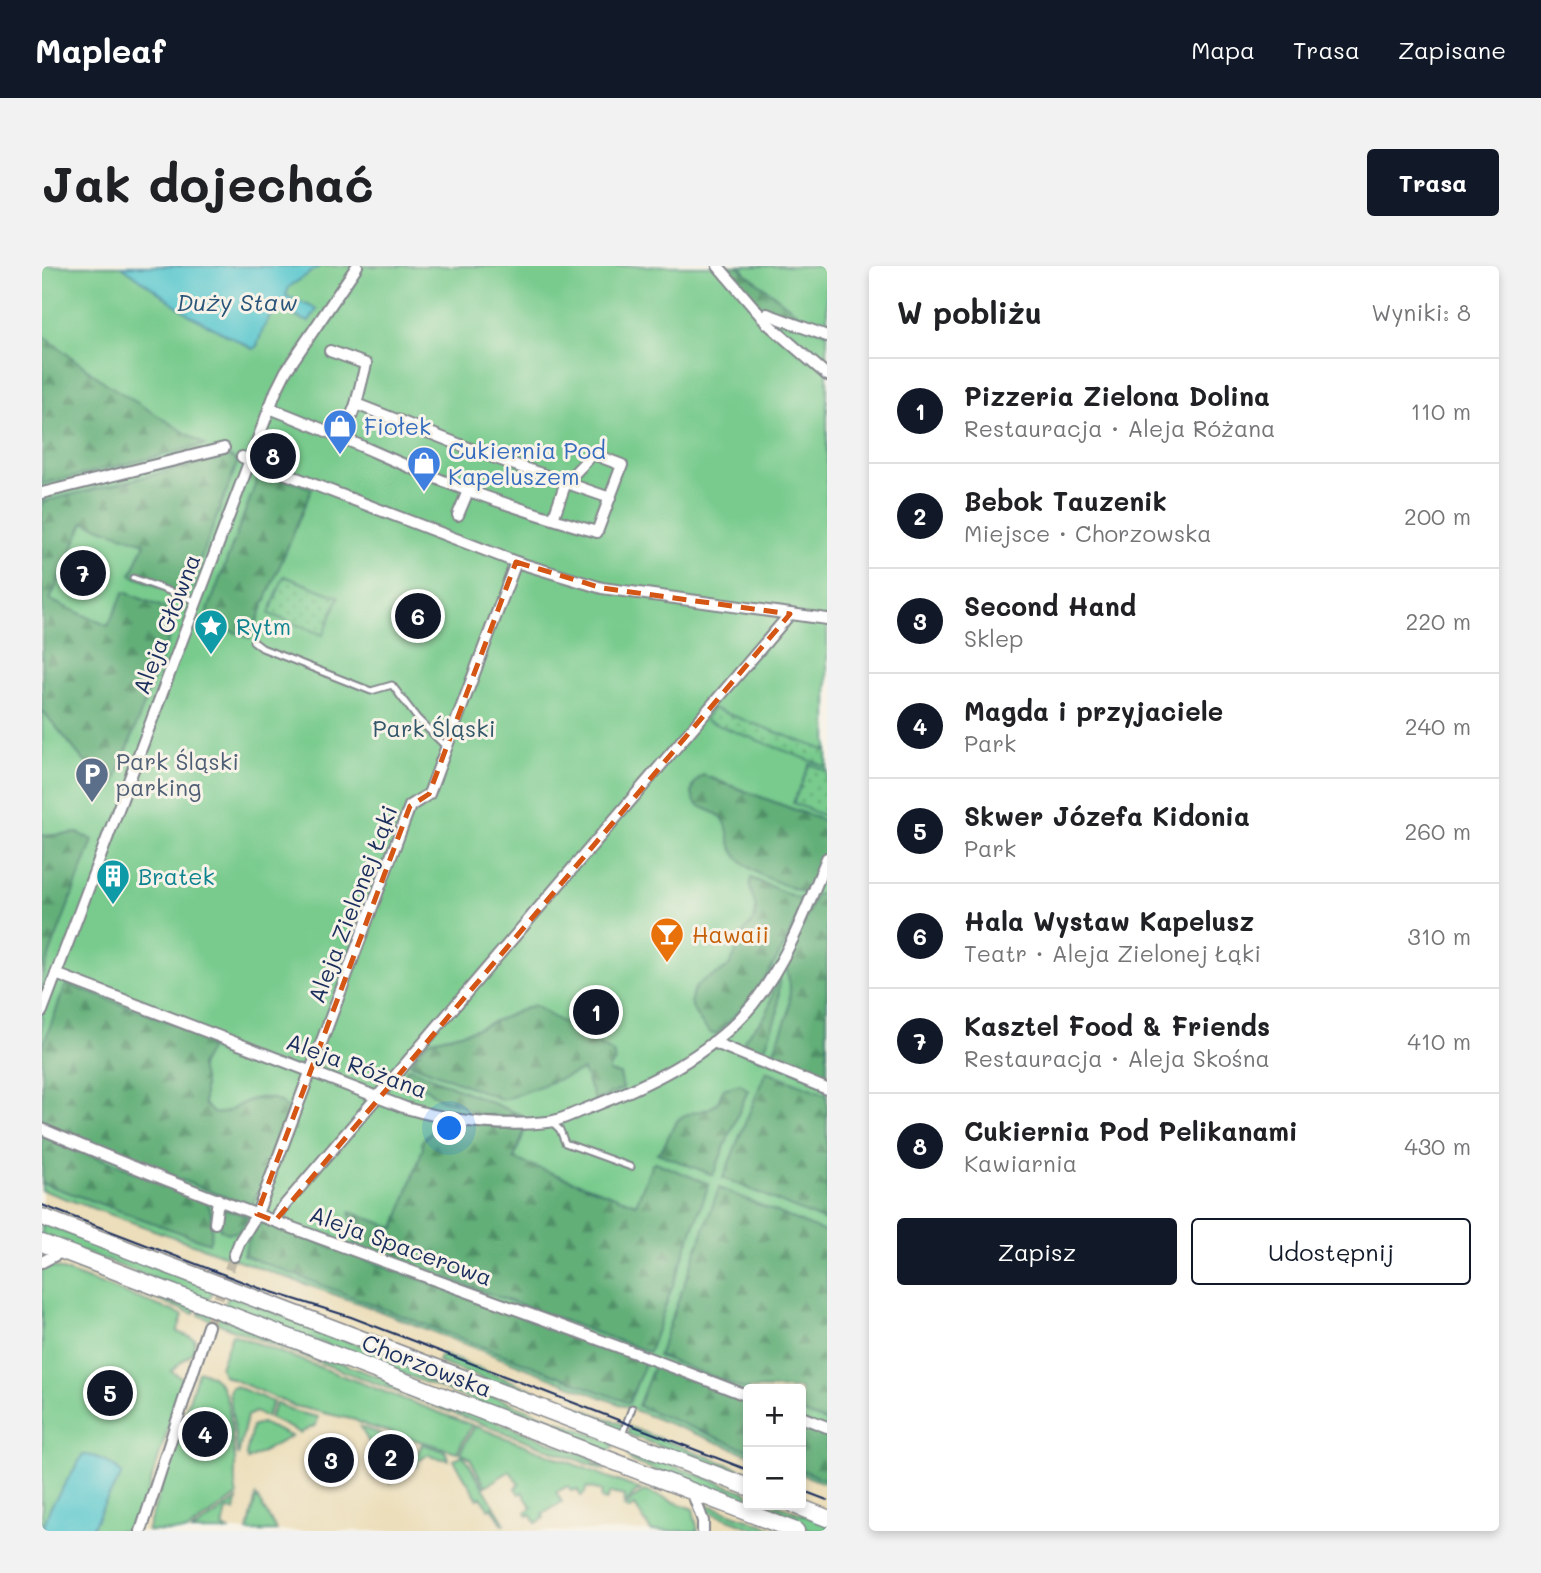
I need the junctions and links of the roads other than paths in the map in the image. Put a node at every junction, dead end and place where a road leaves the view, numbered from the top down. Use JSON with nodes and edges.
{"nodes":[{"id":1,"x":356,"y":266,"type":"edge"},
{"id":2,"x":718,"y":266,"type":"edge"},
{"id":3,"x":767,"y":323,"type":"junction"},
{"id":4,"x":827,"y":336,"type":"edge"},
{"id":5,"x":330,"y":351,"type":"dead end"},
{"id":6,"x":827,"y":375,"type":"edge"},
{"id":7,"x":356,"y":404,"type":"junction"},
{"id":8,"x":269,"y":408,"type":"junction"},
{"id":9,"x":343,"y":438,"type":"junction"},
{"id":10,"x":224,"y":448,"type":"dead end"},
{"id":11,"x":247,"y":459,"type":"junction"},
{"id":12,"x":566,"y":482,"type":"junction"},
{"id":13,"x":468,"y":491,"type":"junction"},
{"id":14,"x":42,"y":493,"type":"edge"},
{"id":15,"x":610,"y":498,"type":"junction"},
{"id":16,"x":458,"y":515,"type":"dead end"},
{"id":17,"x":553,"y":519,"type":"junction"},
{"id":18,"x":516,"y":562,"type":"junction"},
{"id":19,"x":133,"y":578,"type":"dead end"},
{"id":20,"x":197,"y":602,"type":"junction"},
{"id":21,"x":790,"y":614,"type":"junction"},
{"id":22,"x":827,"y":619,"type":"edge"},
{"id":23,"x":253,"y":641,"type":"dead end"},
{"id":24,"x":447,"y":747,"type":"junction"},
{"id":25,"x":827,"y":858,"type":"edge"},
{"id":26,"x":56,"y":974,"type":"junction"},
{"id":27,"x":42,"y":1011,"type":"edge"},
{"id":28,"x":713,"y":1042,"type":"junction"},
{"id":29,"x":310,"y":1071,"type":"junction"},
{"id":30,"x":827,"y":1089,"type":"edge"},
{"id":31,"x":377,"y":1097,"type":"junction"},
{"id":32,"x":552,"y":1122,"type":"junction"},
{"id":33,"x":42,"y":1129,"type":"edge"},
{"id":34,"x":631,"y":1167,"type":"dead end"},
{"id":35,"x":218,"y":1199,"type":"junction"},
{"id":36,"x":257,"y":1214,"type":"junction"},
{"id":37,"x":42,"y":1217,"type":"edge"},
{"id":38,"x":275,"y":1221,"type":"junction"},
{"id":39,"x":215,"y":1223,"type":"dead end"},
{"id":40,"x":42,"y":1243,"type":"edge"},
{"id":41,"x":63,"y":1251,"type":"junction"},
{"id":42,"x":234,"y":1256,"type":"tunnel mouth"},
{"id":43,"x":42,"y":1262,"type":"edge"},
{"id":44,"x":208,"y":1326,"type":"tunnel mouth"},
{"id":45,"x":743,"y":1394,"type":"edge"},
{"id":46,"x":632,"y":1408,"type":"dead end"},
{"id":47,"x":806,"y":1419,"type":"edge"},
{"id":48,"x":827,"y":1427,"type":"edge"},
{"id":49,"x":623,"y":1439,"type":"junction"},
{"id":50,"x":617,"y":1462,"type":"junction"},
{"id":51,"x":743,"y":1485,"type":"edge"},
{"id":52,"x":692,"y":1491,"type":"junction"},
{"id":53,"x":806,"y":1510,"type":"edge"},
{"id":54,"x":827,"y":1518,"type":"edge"},
{"id":55,"x":141,"y":1531,"type":"edge"},
{"id":56,"x":704,"y":1531,"type":"edge"},
{"id":57,"x":796,"y":1531,"type":"edge"}],
"edges":[{"from":1,"to":8,"type":"street","name":"Aleja Główna"},
{"from":2,"to":3,"type":"street"},
{"from":3,"to":4,"type":"street"},
{"from":3,"to":6,"type":"street"},
{"from":5,"to":7,"type":"street"},
{"from":7,"to":9,"type":"street"},
{"from":7,"to":12,"type":"street"},
{"from":8,"to":9,"type":"street"},
{"from":8,"to":11,"type":"street","name":"Aleja Główna"},
{"from":9,"to":13,"type":"street"},
{"from":10,"to":14,"type":"street"},
{"from":11,"to":18,"type":"street"},
{"from":11,"to":20,"type":"street","name":"Aleja Główna"},
{"from":12,"to":15,"type":"street"},
{"from":12,"to":15,"type":"street"},
{"from":12,"to":17,"type":"street"},
{"from":13,"to":16,"type":"street"},
{"from":13,"to":17,"type":"street"},
{"from":15,"to":17,"type":"street"},
{"from":18,"to":21,"type":"street"},
{"from":18,"to":24,"type":"street","name":"Aleja Zielonej Łąki"},
{"from":19,"to":20,"type":"lane"},
{"from":20,"to":26,"type":"street","name":"Aleja Główna"},
{"from":21,"to":22,"type":"street"},
{"from":21,"to":31,"type":"street"},
{"from":23,"to":24,"type":"lane"},
{"from":24,"to":29,"type":"street","name":"Aleja Zielonej Łąki"},
{"from":25,"to":28,"type":"street","name":"Aleja Różana"},
{"from":26,"to":27,"type":"street","name":"Aleja Główna"},
{"from":26,"to":29,"type":"street","name":"Aleja Różana"},
{"from":28,"to":30,"type":"street"},
{"from":28,"to":32,"type":"street","name":"Aleja Różana"},
{"from":29,"to":31,"type":"street","name":"Aleja Różana"},
{"from":29,"to":36,"type":"street","name":"Aleja Zielonej Łąki"},
{"from":31,"to":32,"type":"street","name":"Aleja Różana"},
{"from":31,"to":38,"type":"street"},
{"from":32,"to":34,"type":"lane"},
{"from":33,"to":35,"type":"street","name":"Aleja Spacerowa"},
{"from":35,"to":36,"type":"street","name":"Aleja Spacerowa"},
{"from":35,"to":39,"type":"street"},
{"from":36,"to":38,"type":"street","name":"Aleja Spacerowa"},
{"from":36,"to":42,"type":"street","name":"Aleja Zielonej Łąki"},
{"from":37,"to":49,"type":"main road","name":"Chorzowska"},
{"from":38,"to":45,"type":"street","name":"Aleja Spacerowa"},
{"from":40,"to":41,"type":"main road","name":"Chorzowska"},
{"from":41,"to":43,"type":"street"},
{"from":41,"to":50,"type":"main road","name":"Chorzowska"},
{"from":44,"to":55,"type":"street"},
{"from":46,"to":49,"type":"lane"},
{"from":47,"to":48,"type":"street"},
{"from":49,"to":50,"type":"main road"},
{"from":49,"to":51,"type":"main road","name":"Chorzowska"},
{"from":50,"to":52,"type":"main road","name":"Chorzowska"},
{"from":52,"to":56,"type":"street"},
{"from":52,"to":57,"type":"main road","name":"Chorzowska"},
{"from":53,"to":54,"type":"main road"}]}
